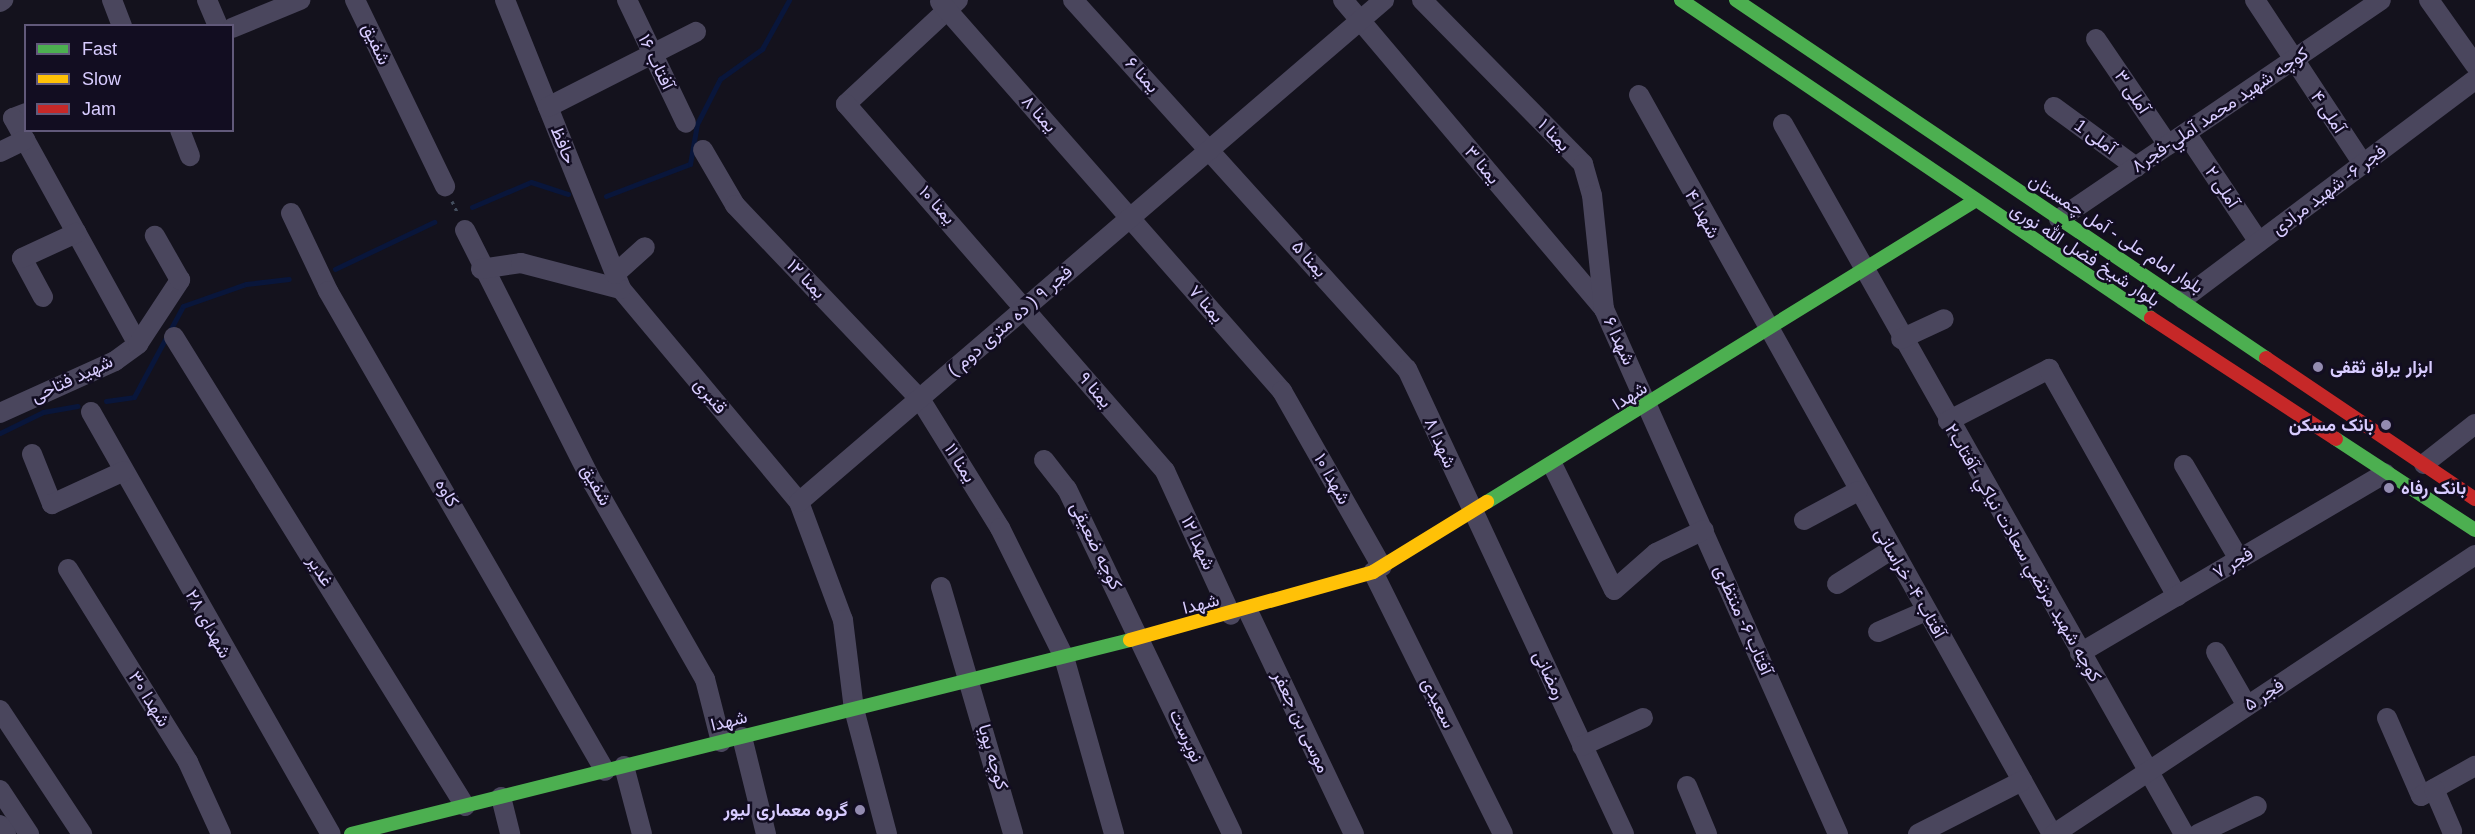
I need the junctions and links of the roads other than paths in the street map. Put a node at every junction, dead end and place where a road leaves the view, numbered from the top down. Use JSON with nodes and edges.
{"nodes":[{"id":1,"x":112,"y":0,"type":"edge"},
{"id":2,"x":207,"y":0,"type":"edge"},
{"id":3,"x":300,"y":0,"type":"edge"},
{"id":4,"x":355,"y":0,"type":"edge"},
{"id":5,"x":505,"y":0,"type":"edge"},
{"id":6,"x":627,"y":0,"type":"edge"},
{"id":7,"x":1073,"y":0,"type":"edge"},
{"id":8,"x":1343,"y":0,"type":"edge"},
{"id":9,"x":1384,"y":0,"type":"edge"},
{"id":10,"x":1422,"y":0,"type":"edge"},
{"id":11,"x":1681,"y":0,"type":"edge"},
{"id":12,"x":1718,"y":0,"type":"edge"},
{"id":13,"x":2255,"y":0,"type":"edge"},
{"id":14,"x":2381,"y":0,"type":"edge"},
{"id":15,"x":2429,"y":0,"type":"edge"},
{"id":16,"x":1740,"y":3,"type":"edge"},
{"id":17,"x":948,"y":4,"type":"edge"},
{"id":18,"x":1361,"y":20,"type":"junction"},
{"id":19,"x":121,"y":24,"type":"edge"},
{"id":20,"x":217,"y":24,"type":"edge"},
{"id":21,"x":234,"y":27,"type":"edge"},
{"id":22,"x":696,"y":32,"type":"dead end"},
{"id":23,"x":2096,"y":39,"type":"dead end"},
{"id":24,"x":650,"y":54,"type":"junction"},
{"id":25,"x":2293,"y":60,"type":"junction"},
{"id":26,"x":2475,"y":65,"type":"edge"},
{"id":27,"x":2475,"y":80,"type":"edge"},
{"id":28,"x":1639,"y":95,"type":"dead end"},
{"id":29,"x":548,"y":107,"type":"junction"},
{"id":30,"x":2054,"y":107,"type":"dead end"},
{"id":31,"x":19,"y":116,"type":"edge"},
{"id":32,"x":686,"y":123,"type":"dead end"},
{"id":33,"x":1783,"y":124,"type":"dead end"},
{"id":34,"x":181,"y":132,"type":"edge"},
{"id":35,"x":2186,"y":133,"type":"junction"},
{"id":36,"x":25,"y":140,"type":"junction"},
{"id":37,"x":2168,"y":145,"type":"junction"},
{"id":38,"x":703,"y":150,"type":"dead end"},
{"id":39,"x":1210,"y":150,"type":"junction"},
{"id":40,"x":0,"y":152,"type":"edge"},
{"id":41,"x":190,"y":156,"type":"dead end"},
{"id":42,"x":2363,"y":164,"type":"junction"},
{"id":43,"x":2136,"y":167,"type":"junction"},
{"id":44,"x":445,"y":186,"type":"road end"},
{"id":45,"x":1973,"y":202,"type":"junction"},
{"id":46,"x":291,"y":213,"type":"dead end"},
{"id":47,"x":1131,"y":218,"type":"junction"},
{"id":48,"x":2059,"y":219,"type":"junction"},
{"id":49,"x":465,"y":230,"type":"road end"},
{"id":50,"x":76,"y":233,"type":"junction"},
{"id":51,"x":155,"y":236,"type":"dead end"},
{"id":52,"x":2259,"y":242,"type":"junction"},
{"id":53,"x":645,"y":247,"type":"dead end"},
{"id":54,"x":481,"y":269,"type":"junction"},
{"id":55,"x":1862,"y":272,"type":"junction"},
{"id":56,"x":618,"y":282,"type":"junction"},
{"id":57,"x":43,"y":297,"type":"dead end"},
{"id":58,"x":2183,"y":299,"type":"junction"},
{"id":59,"x":1025,"y":309,"type":"junction"},
{"id":60,"x":1604,"y":309,"type":"junction"},
{"id":61,"x":2211,"y":318,"type":"junction"},
{"id":62,"x":1944,"y":319,"type":"dead end"},
{"id":63,"x":1767,"y":331,"type":"junction"},
{"id":64,"x":174,"y":338,"type":"dead end"},
{"id":65,"x":1901,"y":339,"type":"junction"},
{"id":66,"x":138,"y":344,"type":"junction"},
{"id":67,"x":2191,"y":346,"type":"junction"},
{"id":68,"x":2260,"y":351,"type":"junction"},
{"id":69,"x":1407,"y":369,"type":"joint"},
{"id":70,"x":2243,"y":377,"type":"junction"},
{"id":71,"x":1282,"y":391,"type":"joint"},
{"id":72,"x":920,"y":399,"type":"junction"},
{"id":73,"x":3,"y":405,"type":"edge"},
{"id":74,"x":1649,"y":405,"type":"junction"},
{"id":75,"x":91,"y":412,"type":"dead end"},
{"id":76,"x":1948,"y":421,"type":"junction"},
{"id":77,"x":2475,"y":424,"type":"edge"},
{"id":78,"x":32,"y":454,"type":"dead end"},
{"id":79,"x":1044,"y":460,"type":"dead end"},
{"id":80,"x":2424,"y":464,"type":"junction"},
{"id":81,"x":2184,"y":465,"type":"dead end"},
{"id":82,"x":1553,"y":466,"type":"junction"},
{"id":83,"x":124,"y":471,"type":"junction"},
{"id":84,"x":1165,"y":471,"type":"joint"},
{"id":85,"x":2385,"y":473,"type":"junction"},
{"id":86,"x":1858,"y":491,"type":"junction"},
{"id":87,"x":2475,"y":499,"type":"edge"},
{"id":88,"x":799,"y":502,"type":"junction"},
{"id":89,"x":1473,"y":516,"type":"junction"},
{"id":90,"x":1804,"y":520,"type":"dead end"},
{"id":91,"x":1704,"y":530,"type":"junction"},
{"id":92,"x":2475,"y":530,"type":"edge"},
{"id":93,"x":1891,"y":550,"type":"junction"},
{"id":94,"x":2475,"y":555,"type":"edge"},
{"id":95,"x":2239,"y":559,"type":"junction"},
{"id":96,"x":68,"y":569,"type":"dead end"},
{"id":97,"x":1378,"y":570,"type":"junction"},
{"id":98,"x":1837,"y":584,"type":"dead end"},
{"id":99,"x":941,"y":587,"type":"dead end"},
{"id":100,"x":2177,"y":596,"type":"junction"},
{"id":101,"x":1926,"y":611,"type":"junction"},
{"id":102,"x":1239,"y":613,"type":"junction"},
{"id":103,"x":1878,"y":632,"type":"dead end"},
{"id":104,"x":1141,"y":638,"type":"junction"},
{"id":105,"x":2080,"y":652,"type":"junction"},
{"id":106,"x":2216,"y":652,"type":"dead end"},
{"id":107,"x":1064,"y":657,"type":"junction"},
{"id":108,"x":971,"y":680,"type":"junction"},
{"id":109,"x":2247,"y":706,"type":"junction"},
{"id":110,"x":854,"y":709,"type":"junction"},
{"id":111,"x":0,"y":710,"type":"edge"},
{"id":112,"x":1643,"y":717,"type":"dead end"},
{"id":113,"x":2387,"y":718,"type":"dead end"},
{"id":114,"x":742,"y":737,"type":"junction"},
{"id":115,"x":721,"y":742,"type":"junction"},
{"id":116,"x":1582,"y":746,"type":"junction"},
{"id":117,"x":2475,"y":766,"type":"edge"},
{"id":118,"x":615,"y":768,"type":"junction"},
{"id":119,"x":2148,"y":771,"type":"junction"},
{"id":120,"x":2022,"y":782,"type":"junction"},
{"id":121,"x":1687,"y":786,"type":"dead end"},
{"id":122,"x":2434,"y":789,"type":"junction"},
{"id":123,"x":0,"y":790,"type":"edge"},
{"id":124,"x":501,"y":797,"type":"junction"},
{"id":125,"x":465,"y":806,"type":"junction"},
{"id":126,"x":2257,"y":806,"type":"dead end"},
{"id":127,"x":0,"y":825,"type":"edge"},
{"id":128,"x":400,"y":828,"type":"edge"},
{"id":129,"x":2452,"y":831,"type":"dead end"},
{"id":130,"x":6,"y":834,"type":"edge"},
{"id":131,"x":29,"y":834,"type":"edge"},
{"id":132,"x":82,"y":834,"type":"edge"},
{"id":133,"x":221,"y":834,"type":"edge"},
{"id":134,"x":331,"y":834,"type":"edge"},
{"id":135,"x":351,"y":834,"type":"edge"},
{"id":136,"x":510,"y":834,"type":"edge"},
{"id":137,"x":642,"y":834,"type":"edge"},
{"id":138,"x":766,"y":834,"type":"edge"},
{"id":139,"x":887,"y":834,"type":"edge"},
{"id":140,"x":1013,"y":834,"type":"edge"},
{"id":141,"x":1114,"y":834,"type":"edge"},
{"id":142,"x":1232,"y":834,"type":"edge"},
{"id":143,"x":1354,"y":834,"type":"edge"},
{"id":144,"x":1503,"y":834,"type":"edge"},
{"id":145,"x":1624,"y":834,"type":"edge"},
{"id":146,"x":1707,"y":834,"type":"edge"},
{"id":147,"x":1838,"y":834,"type":"edge"},
{"id":148,"x":1918,"y":834,"type":"edge"},
{"id":149,"x":2053,"y":834,"type":"edge"},
{"id":150,"x":2184,"y":834,"type":"edge"},
{"id":151,"x":2198,"y":834,"type":"edge"}],
"edges":[{"from":1,"to":19,"type":"street"},
{"from":2,"to":20,"type":"street"},
{"from":3,"to":21,"type":"street"},
{"from":4,"to":44,"type":"street","name":"شفیق"},
{"from":5,"to":29,"type":"street","name":"حافظ"},
{"from":6,"to":24,"type":"street","name":"آفتاب ۱۶"},
{"from":7,"to":39,"type":"street","name":"یمنا ۶"},
{"from":8,"to":18,"type":"street","name":"یمنا ۳"},
{"from":9,"to":18,"type":"street","name":"فجر ۹ ( ده متری دوم )"},
{"from":10,"to":60,"type":"street","name":"یمنا ۱"},
{"from":11,"to":45,"type":"main road","name":"بلوار شیخ فضل الله نوری"},
{"from":12,"to":16,"type":"main road"},
{"from":13,"to":25,"type":"street","name":"آملی ۴"},
{"from":14,"to":25,"type":"street","name":"كوچه شهيد محمد آملي-فجر۸"},
{"from":15,"to":26,"type":"street"},
{"from":16,"to":48,"type":"main road","name":"بلوار امام علی - آمل چمستان"},
{"from":17,"to":47,"type":"street","name":"یمنا ۸"},
{"from":17,"to":59,"type":"street","name":"یمنا ۱۰"},
{"from":18,"to":39,"type":"street","name":"فجر ۹ ( ده متری دوم )"},
{"from":18,"to":60,"type":"street","name":"یمنا ۳"},
{"from":22,"to":24,"type":"street"},
{"from":23,"to":37,"type":"street","name":"آملی ۳"},
{"from":24,"to":29,"type":"street"},
{"from":24,"to":32,"type":"street","name":"آفتاب ۱۶"},
{"from":25,"to":35,"type":"street","name":"كوچه شهيد محمد آملي-فجر۸"},
{"from":25,"to":42,"type":"street","name":"آملی ۴"},
{"from":27,"to":42,"type":"street","name":"فجر ۶- شهید مرادی"},
{"from":28,"to":63,"type":"street","name":"شهدا ۴"},
{"from":29,"to":56,"type":"street","name":"حافظ"},
{"from":30,"to":43,"type":"street","name":"آملی 1"},
{"from":31,"to":36,"type":"street"},
{"from":33,"to":55,"type":"street","name":"كوچه شهيد مرتضي سعادت نياكي -آفتاب۲"},
{"from":34,"to":41,"type":"street"},
{"from":35,"to":37,"type":"street","name":"كوچه شهيد محمد آملي-فجر۸"},
{"from":35,"to":52,"type":"street","name":"آملی ۲"},
{"from":36,"to":40,"type":"street"},
{"from":36,"to":50,"type":"street"},
{"from":37,"to":43,"type":"street","name":"كوچه شهيد محمد آملي-فجر۸"},
{"from":38,"to":72,"type":"street","name":"یمنا ۱۲"},
{"from":39,"to":47,"type":"street","name":"فجر ۹ ( ده متری دوم )"},
{"from":39,"to":69,"type":"street","name":"یمنا ۵"},
{"from":42,"to":52,"type":"street","name":"فجر ۶- شهید مرادی"},
{"from":43,"to":48,"type":"street","name":"كوچه شهيد محمد آملي-فجر۸"},
{"from":45,"to":55,"type":"main road","name":"شهدا"},
{"from":45,"to":67,"type":"main road","name":"بلوار شیخ فضل الله نوری"},
{"from":46,"to":118,"type":"street","name":"کاوه"},
{"from":47,"to":59,"type":"street","name":"فجر ۹ ( ده متری دوم )"},
{"from":47,"to":71,"type":"street","name":"یمنا ۷"},
{"from":48,"to":58,"type":"main road","name":"بلوار امام علی - آمل چمستان"},
{"from":49,"to":54,"type":"street","name":"شفیق"},
{"from":50,"to":57,"type":"street"},
{"from":50,"to":66,"type":"street"},
{"from":51,"to":66,"type":"street","name":"شهید فتاحی"},
{"from":52,"to":58,"type":"street","name":"فجر ۶- شهید مرادی"},
{"from":53,"to":56,"type":"street"},
{"from":54,"to":56,"type":"street"},
{"from":54,"to":115,"type":"street","name":"شفیق"},
{"from":55,"to":63,"type":"main road","name":"شهدا"},
{"from":55,"to":65,"type":"street","name":"كوچه شهيد مرتضي سعادت نياكي -آفتاب۲"},
{"from":56,"to":88,"type":"street","name":"قنبری"},
{"from":58,"to":61,"type":"main road","name":"بلوار امام علی - آمل چمستان"},
{"from":59,"to":72,"type":"street","name":"فجر ۹ ( ده متری دوم )"},
{"from":59,"to":84,"type":"street","name":"یمنا ۹"},
{"from":60,"to":74,"type":"street","name":"شهدا ۶"},
{"from":61,"to":67,"type":"main road"},
{"from":61,"to":68,"type":"main road","name":"بلوار امام علی - آمل چمستان"},
{"from":62,"to":65,"type":"street"},
{"from":63,"to":74,"type":"main road","name":"شهدا"},
{"from":63,"to":86,"type":"street","name":"آفتاب ۴- خراسانی"},
{"from":64,"to":125,"type":"street","name":"غدیر"},
{"from":65,"to":76,"type":"street","name":"كوچه شهيد مرتضي سعادت نياكي -آفتاب۲"},
{"from":66,"to":73,"type":"street","name":"شهید فتاحی"},
{"from":67,"to":70,"type":"main road","name":"بلوار شیخ فضل الله نوری"},
{"from":68,"to":70,"type":"main road"},
{"from":68,"to":80,"type":"main road","name":"بلوار امام علی - آمل چمستان"},
{"from":69,"to":89,"type":"street","name":"شهدا ۸"},
{"from":70,"to":85,"type":"main road","name":"بلوار شیخ فضل الله نوری"},
{"from":71,"to":97,"type":"street","name":"شهدا ۱۰"},
{"from":72,"to":88,"type":"street","name":"فجر ۹ ( ده متری دوم )"},
{"from":72,"to":107,"type":"street","name":"یمنا ۱۱"},
{"from":74,"to":82,"type":"main road","name":"شهدا"},
{"from":74,"to":91,"type":"street","name":"آفتاب ۶- منتظری"},
{"from":75,"to":83,"type":"street","name":"شهدای ۲۸"},
{"from":76,"to":100,"type":"street"},
{"from":76,"to":105,"type":"street","name":"كوچه شهيد مرتضي سعادت نياكي -آفتاب۲"},
{"from":77,"to":80,"type":"street"},
{"from":78,"to":83,"type":"street"},
{"from":79,"to":104,"type":"street","name":"کوچه ضعیقی"},
{"from":80,"to":87,"type":"main road","name":"بلوار امام علی - آمل چمستان"},
{"from":81,"to":95,"type":"street"},
{"from":82,"to":89,"type":"main road","name":"شهدا"},
{"from":82,"to":91,"type":"street"},
{"from":83,"to":134,"type":"street","name":"شهدای ۲۸"},
{"from":84,"to":102,"type":"street","name":"شهدا ۱۲"},
{"from":85,"to":92,"type":"main road","name":"بلوار شیخ فضل الله نوری"},
{"from":85,"to":95,"type":"street","name":"فجر ۷"},
{"from":86,"to":90,"type":"street"},
{"from":86,"to":93,"type":"street","name":"آفتاب ۴- خراسانی"},
{"from":88,"to":110,"type":"street"},
{"from":89,"to":97,"type":"main road","name":"شهدا"},
{"from":89,"to":116,"type":"street","name":"رمضانی"},
{"from":91,"to":147,"type":"street","name":"آفتاب ۶- منتظری"},
{"from":93,"to":98,"type":"street"},
{"from":93,"to":101,"type":"street","name":"آفتاب ۴- خراسانی"},
{"from":94,"to":109,"type":"street","name":"فجر ۵"},
{"from":95,"to":100,"type":"street","name":"فجر ۷"},
{"from":96,"to":133,"type":"street","name":"شهدا ۳۰"},
{"from":97,"to":102,"type":"main road","name":"شهدا"},
{"from":97,"to":144,"type":"street","name":"سعیدی"},
{"from":99,"to":108,"type":"street","name":"کوچه پویا"},
{"from":100,"to":105,"type":"street","name":"فجر ۷"},
{"from":101,"to":103,"type":"street"},
{"from":101,"to":120,"type":"street","name":"آفتاب ۴- خراسانی"},
{"from":102,"to":104,"type":"main road","name":"شهدا"},
{"from":102,"to":143,"type":"street","name":"موسی بن جعفر"},
{"from":104,"to":107,"type":"main road","name":"شهدا"},
{"from":104,"to":142,"type":"street","name":"نوپرست"},
{"from":105,"to":119,"type":"street","name":"كوچه شهيد مرتضي سعادت نياكي -آفتاب۲"},
{"from":106,"to":109,"type":"street"},
{"from":107,"to":108,"type":"main road","name":"شهدا"},
{"from":107,"to":141,"type":"street","name":"یمنا ۱۱"},
{"from":108,"to":110,"type":"main road","name":"شهدا"},
{"from":108,"to":140,"type":"street","name":"کوچه پویا"},
{"from":109,"to":119,"type":"street","name":"فجر ۵"},
{"from":110,"to":114,"type":"main road","name":"شهدا"},
{"from":110,"to":139,"type":"street"},
{"from":111,"to":132,"type":"street"},
{"from":112,"to":116,"type":"street"},
{"from":113,"to":122,"type":"street"},
{"from":114,"to":115,"type":"main road","name":"شهدا"},
{"from":114,"to":138,"type":"street"},
{"from":115,"to":118,"type":"main road","name":"شهدا"},
{"from":116,"to":145,"type":"street","name":"رمضانی"},
{"from":117,"to":122,"type":"street"},
{"from":118,"to":124,"type":"main road","name":"شهدا"},
{"from":118,"to":137,"type":"street","name":"کاوه"},
{"from":119,"to":149,"type":"street","name":"فجر ۵"},
{"from":119,"to":150,"type":"street","name":"كوچه شهيد مرتضي سعادت نياكي -آفتاب۲"},
{"from":120,"to":148,"type":"street"},
{"from":120,"to":149,"type":"street","name":"آفتاب ۴- خراسانی"},
{"from":121,"to":146,"type":"street"},
{"from":122,"to":129,"type":"street"},
{"from":123,"to":131,"type":"street"},
{"from":124,"to":125,"type":"main road","name":"شهدا"},
{"from":124,"to":136,"type":"street"},
{"from":125,"to":128,"type":"main road","name":"شهدا"},
{"from":126,"to":151,"type":"street"},
{"from":127,"to":130,"type":"street"},
{"from":128,"to":135,"type":"main road","name":"شهدا"}]}
